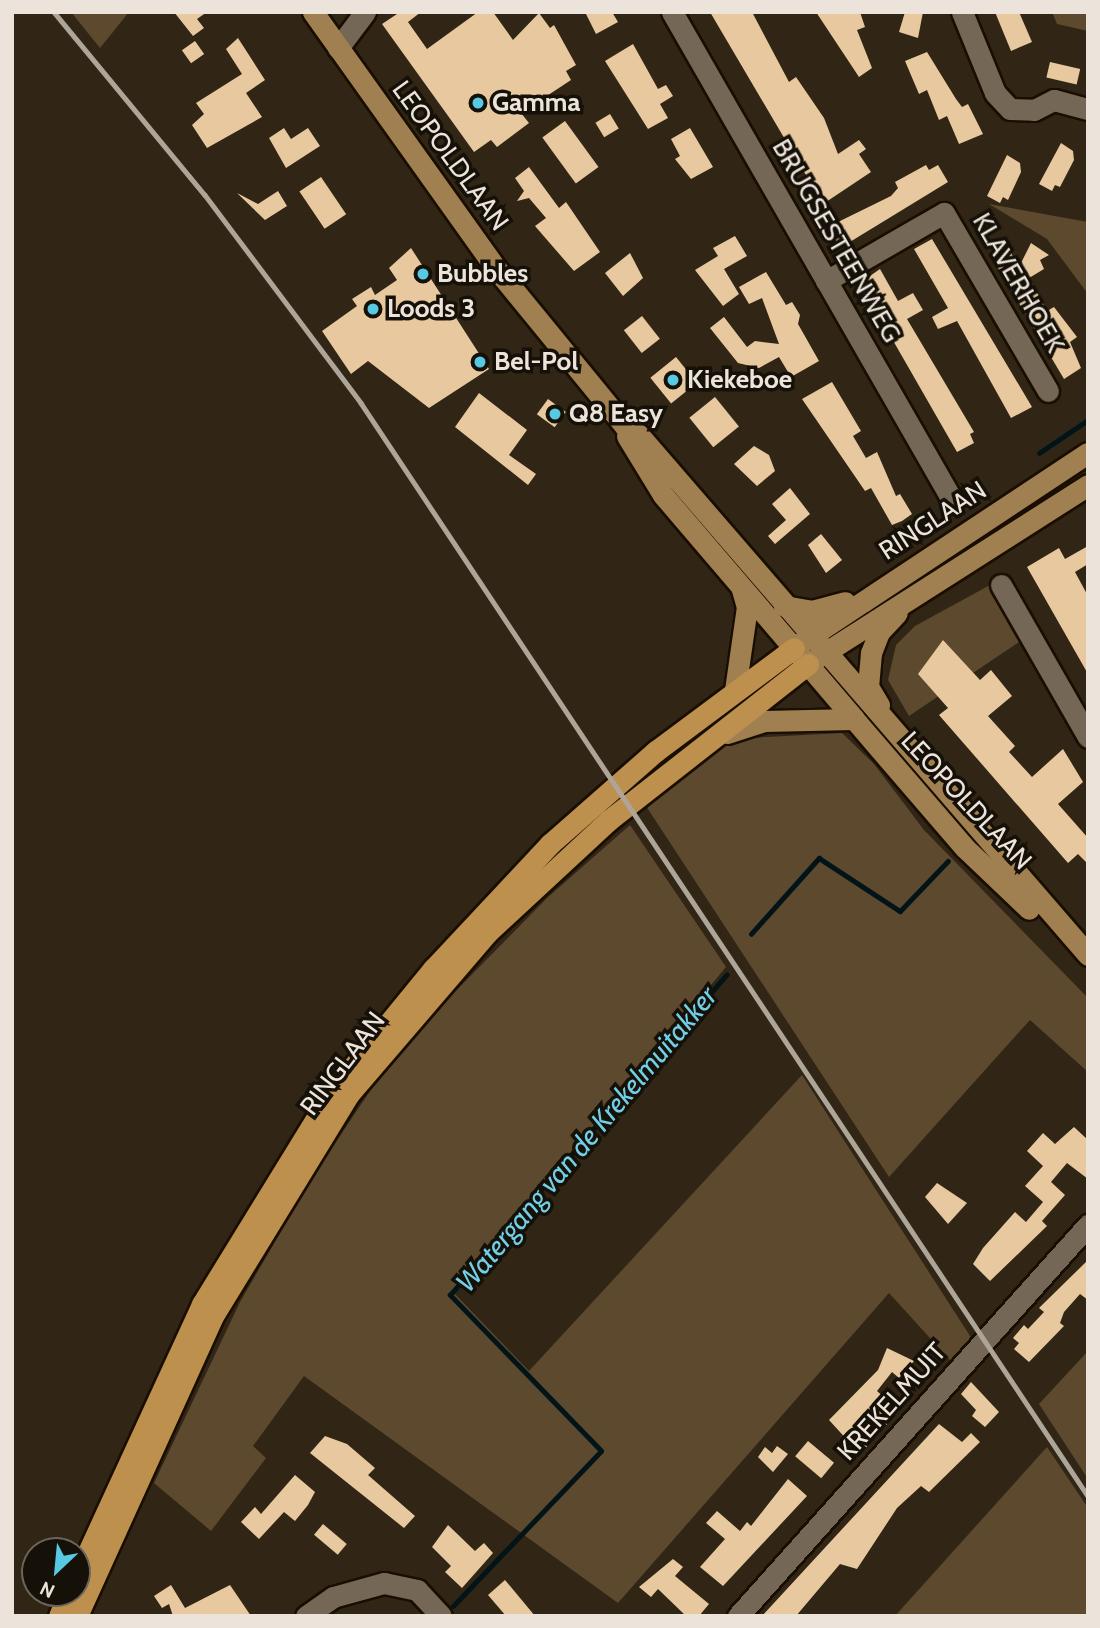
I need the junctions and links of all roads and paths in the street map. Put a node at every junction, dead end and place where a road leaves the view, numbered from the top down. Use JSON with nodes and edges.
{"nodes":[{"id":1,"x":313,"y":12,"type":"edge"},
{"id":2,"x":365,"y":12,"type":"edge"},
{"id":3,"x":673,"y":12,"type":"edge"},
{"id":4,"x":962,"y":12,"type":"edge"},
{"id":5,"x":338,"y":48,"type":"junction"},
{"id":6,"x":1088,"y":109,"type":"edge"},
{"id":7,"x":826,"y":281,"type":"junction"},
{"id":8,"x":1048,"y":391,"type":"dead end"},
{"id":9,"x":625,"y":426,"type":"junction"},
{"id":10,"x":1088,"y":453,"type":"edge"},
{"id":11,"x":1088,"y":485,"type":"edge"},
{"id":12,"x":951,"y":498,"type":"dead end"},
{"id":13,"x":741,"y":585,"type":"junction"},
{"id":14,"x":1001,"y":585,"type":"dead end"},
{"id":15,"x":920,"y":593,"type":"junction"},
{"id":16,"x":868,"y":597,"type":"junction"},
{"id":17,"x":784,"y":606,"type":"junction"},
{"id":18,"x":809,"y":650,"type":"junction"},
{"id":19,"x":735,"y":690,"type":"junction"},
{"id":20,"x":854,"y":719,"type":"junction"},
{"id":21,"x":888,"y":725,"type":"junction"},
{"id":22,"x":1088,"y":737,"type":"edge"},
{"id":23,"x":700,"y":745,"type":"junction"},
{"id":24,"x":1088,"y":955,"type":"edge"},
{"id":25,"x":1088,"y":972,"type":"edge"},
{"id":26,"x":1088,"y":1225,"type":"edge"},
{"id":27,"x":91,"y":1546,"type":"edge"},
{"id":28,"x":435,"y":1609,"type":"edge"},
{"id":29,"x":77,"y":1616,"type":"edge"},
{"id":30,"x":306,"y":1616,"type":"edge"},
{"id":31,"x":738,"y":1616,"type":"edge"}],
"edges":[{"from":1,"to":5,"type":"main road","name":"LEOPOLDLAAN"},
{"from":2,"to":5,"type":"street"},
{"from":3,"to":7,"type":"street","name":"BRUGSESTEENWEG"},
{"from":4,"to":6,"type":"street"},
{"from":5,"to":9,"type":"main road","name":"LEOPOLDLAAN"},
{"from":7,"to":8,"type":"street","name":"KLAVERHOEK"},
{"from":7,"to":12,"type":"street","name":"BRUGSESTEENWEG"},
{"from":9,"to":13,"type":"main road","name":"LEOPOLDLAAN"},
{"from":9,"to":17,"type":"main road","name":"LEOPOLDLAAN"},
{"from":10,"to":16,"type":"main road","name":"RINGLAAN"},
{"from":11,"to":15,"type":"main road","name":"RINGLAAN"},
{"from":13,"to":18,"type":"main road","name":"LEOPOLDLAAN"},
{"from":13,"to":19,"type":"main road"},
{"from":14,"to":22,"type":"street"},
{"from":15,"to":18,"type":"main road","name":"RINGLAAN"},
{"from":15,"to":21,"type":"main road"},
{"from":16,"to":17,"type":"main road"},
{"from":16,"to":18,"type":"main road","name":"RINGLAAN"},
{"from":17,"to":18,"type":"main road","name":"LEOPOLDLAAN"},
{"from":18,"to":19,"type":"highway","name":"RINGLAAN"},
{"from":18,"to":20,"type":"main road","name":"LEOPOLDLAAN"},
{"from":18,"to":21,"type":"main road","name":"LEOPOLDLAAN"},
{"from":18,"to":23,"type":"highway","name":"RINGLAAN"},
{"from":19,"to":27,"type":"highway","name":"RINGLAAN"},
{"from":20,"to":23,"type":"main road"},
{"from":20,"to":25,"type":"main road","name":"LEOPOLDLAAN"},
{"from":21,"to":24,"type":"main road","name":"LEOPOLDLAAN"},
{"from":23,"to":29,"type":"highway","name":"RINGLAAN"},
{"from":26,"to":31,"type":"street","name":"KREKELMUIT"},
{"from":28,"to":30,"type":"street"}]}
